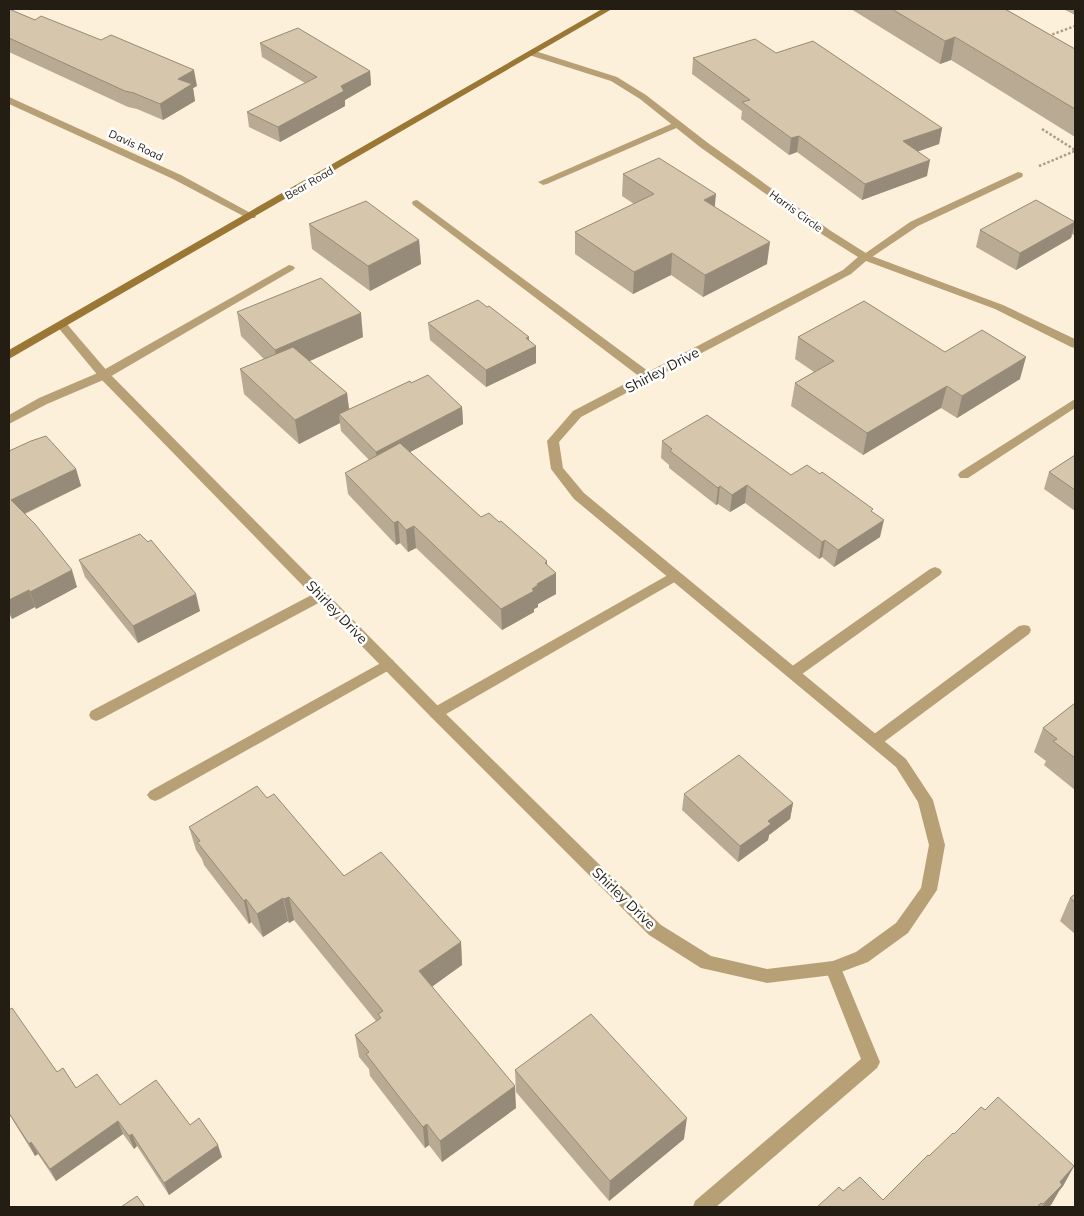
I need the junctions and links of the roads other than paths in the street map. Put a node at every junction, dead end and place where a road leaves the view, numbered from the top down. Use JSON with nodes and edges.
{"nodes":[{"id":1,"x":608,"y":9,"type":"edge"},
{"id":2,"x":532,"y":53,"type":"junction"},
{"id":3,"x":9,"y":100,"type":"edge"},
{"id":4,"x":678,"y":124,"type":"junction"},
{"id":5,"x":1018,"y":175,"type":"road end"},
{"id":6,"x":543,"y":182,"type":"dead end"},
{"id":7,"x":417,"y":203,"type":"dead end"},
{"id":8,"x":251,"y":216,"type":"junction"},
{"id":9,"x":865,"y":257,"type":"junction"},
{"id":10,"x":289,"y":268,"type":"dead end"},
{"id":11,"x":62,"y":325,"type":"junction"},
{"id":12,"x":1075,"y":344,"type":"edge"},
{"id":13,"x":9,"y":355,"type":"edge"},
{"id":14,"x":104,"y":375,"type":"junction"},
{"id":15,"x":648,"y":377,"type":"junction"},
{"id":16,"x":1075,"y":402,"type":"edge"},
{"id":17,"x":9,"y":420,"type":"edge"},
{"id":18,"x":964,"y":475,"type":"dead end"},
{"id":19,"x":935,"y":572,"type":"dead end"},
{"id":20,"x":676,"y":576,"type":"junction"},
{"id":21,"x":321,"y":595,"type":"junction"},
{"id":22,"x":1024,"y":630,"type":"dead end"},
{"id":23,"x":388,"y":664,"type":"junction"},
{"id":24,"x":792,"y":673,"type":"junction"},
{"id":25,"x":436,"y":714,"type":"junction"},
{"id":26,"x":96,"y":716,"type":"dead end"},
{"id":27,"x":875,"y":740,"type":"junction"},
{"id":28,"x":155,"y":795,"type":"dead end"},
{"id":29,"x":833,"y":968,"type":"junction"},
{"id":30,"x":702,"y":1207,"type":"edge"}],
"edges":[{"from":1,"to":2,"type":"main road","name":"Bear Road"},
{"from":2,"to":4,"type":"street","name":"Harris Circle"},
{"from":2,"to":8,"type":"main road","name":"Bear Road"},
{"from":3,"to":8,"type":"street","name":"Davis Road"},
{"from":4,"to":6,"type":"street"},
{"from":4,"to":9,"type":"street","name":"Harris Circle"},
{"from":5,"to":9,"type":"street","name":"Shirley Drive"},
{"from":7,"to":15,"type":"street"},
{"from":8,"to":11,"type":"main road","name":"Bear Road"},
{"from":9,"to":12,"type":"street","name":"Harris Circle"},
{"from":9,"to":15,"type":"street","name":"Shirley Drive"},
{"from":10,"to":14,"type":"street"},
{"from":11,"to":13,"type":"main road","name":"Bear Road"},
{"from":11,"to":14,"type":"street","name":"Shirley Drive"},
{"from":14,"to":17,"type":"street"},
{"from":14,"to":21,"type":"street","name":"Shirley Drive"},
{"from":15,"to":20,"type":"street","name":"Shirley Drive"},
{"from":16,"to":18,"type":"street"},
{"from":19,"to":24,"type":"street"},
{"from":20,"to":24,"type":"street","name":"Shirley Drive"},
{"from":20,"to":25,"type":"street"},
{"from":21,"to":23,"type":"street","name":"Shirley Drive"},
{"from":21,"to":26,"type":"street"},
{"from":22,"to":27,"type":"street"},
{"from":23,"to":25,"type":"street","name":"Shirley Drive"},
{"from":23,"to":28,"type":"street"},
{"from":24,"to":27,"type":"street","name":"Shirley Drive"},
{"from":25,"to":29,"type":"street","name":"Shirley Drive"},
{"from":27,"to":29,"type":"street","name":"Shirley Drive"},
{"from":29,"to":30,"type":"street"}]}
